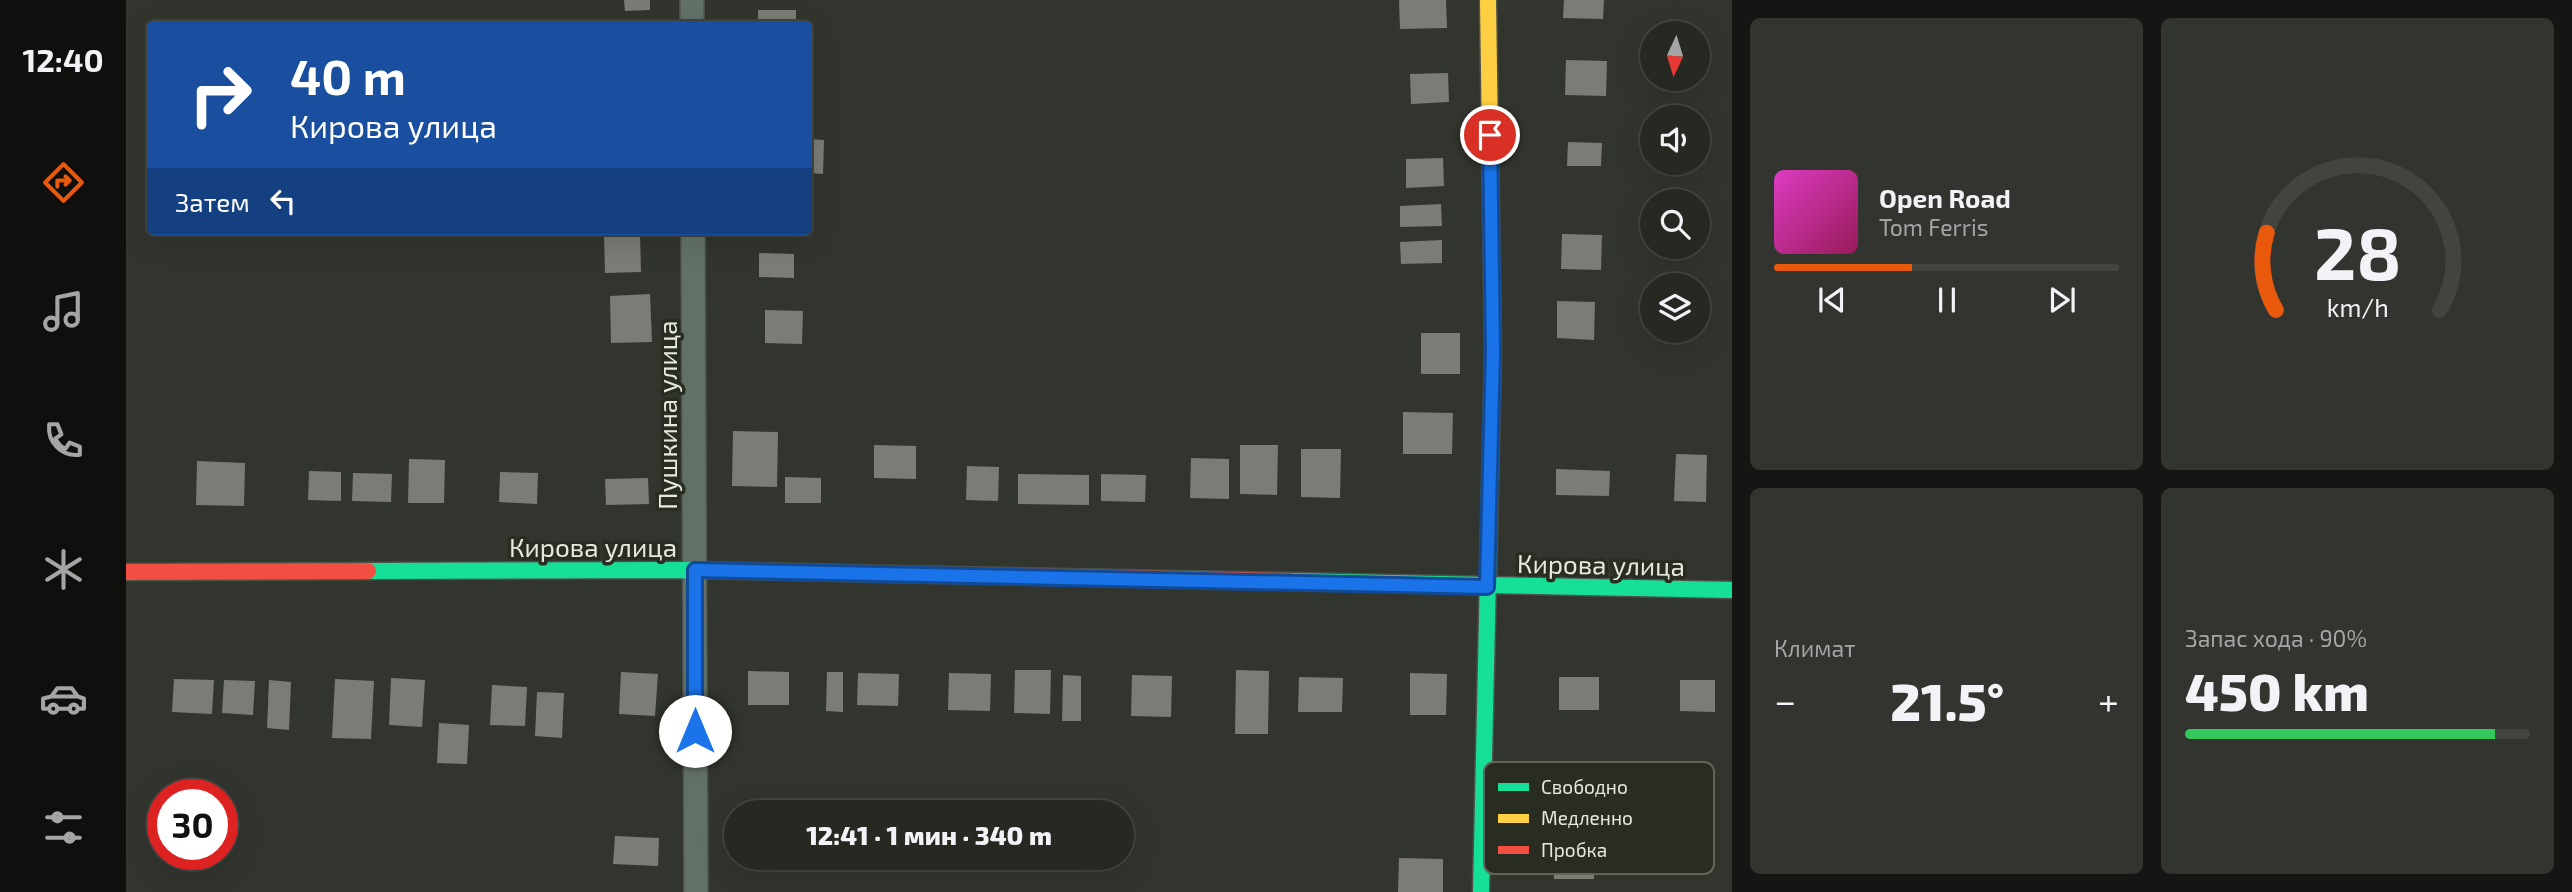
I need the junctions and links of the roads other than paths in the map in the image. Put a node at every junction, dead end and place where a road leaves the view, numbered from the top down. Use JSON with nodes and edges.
{"nodes":[{"id":1,"x":692,"y":0,"type":"edge"},
{"id":2,"x":1488,"y":0,"type":"edge"},
{"id":3,"x":692,"y":21,"type":"edge"},
{"id":4,"x":693,"y":235,"type":"edge"},
{"id":5,"x":695,"y":570,"type":"junction"},
{"id":6,"x":126,"y":572,"type":"edge"},
{"id":7,"x":1487,"y":587,"type":"junction"},
{"id":8,"x":1732,"y":590,"type":"edge"},
{"id":9,"x":696,"y":892,"type":"edge"},
{"id":10,"x":1481,"y":892,"type":"edge"}],
"edges":[{"from":1,"to":3,"type":"street"},
{"from":2,"to":7,"type":"street"},
{"from":4,"to":5,"type":"street","name":"Пушкина улица"},
{"from":5,"to":6,"type":"street","name":"Кирова улица"},
{"from":5,"to":7,"type":"street","name":"Кирова улица"},
{"from":5,"to":9,"type":"street","name":"Пушкина улица"},
{"from":7,"to":8,"type":"street","name":"Кирова улица"},
{"from":7,"to":10,"type":"street"}]}
